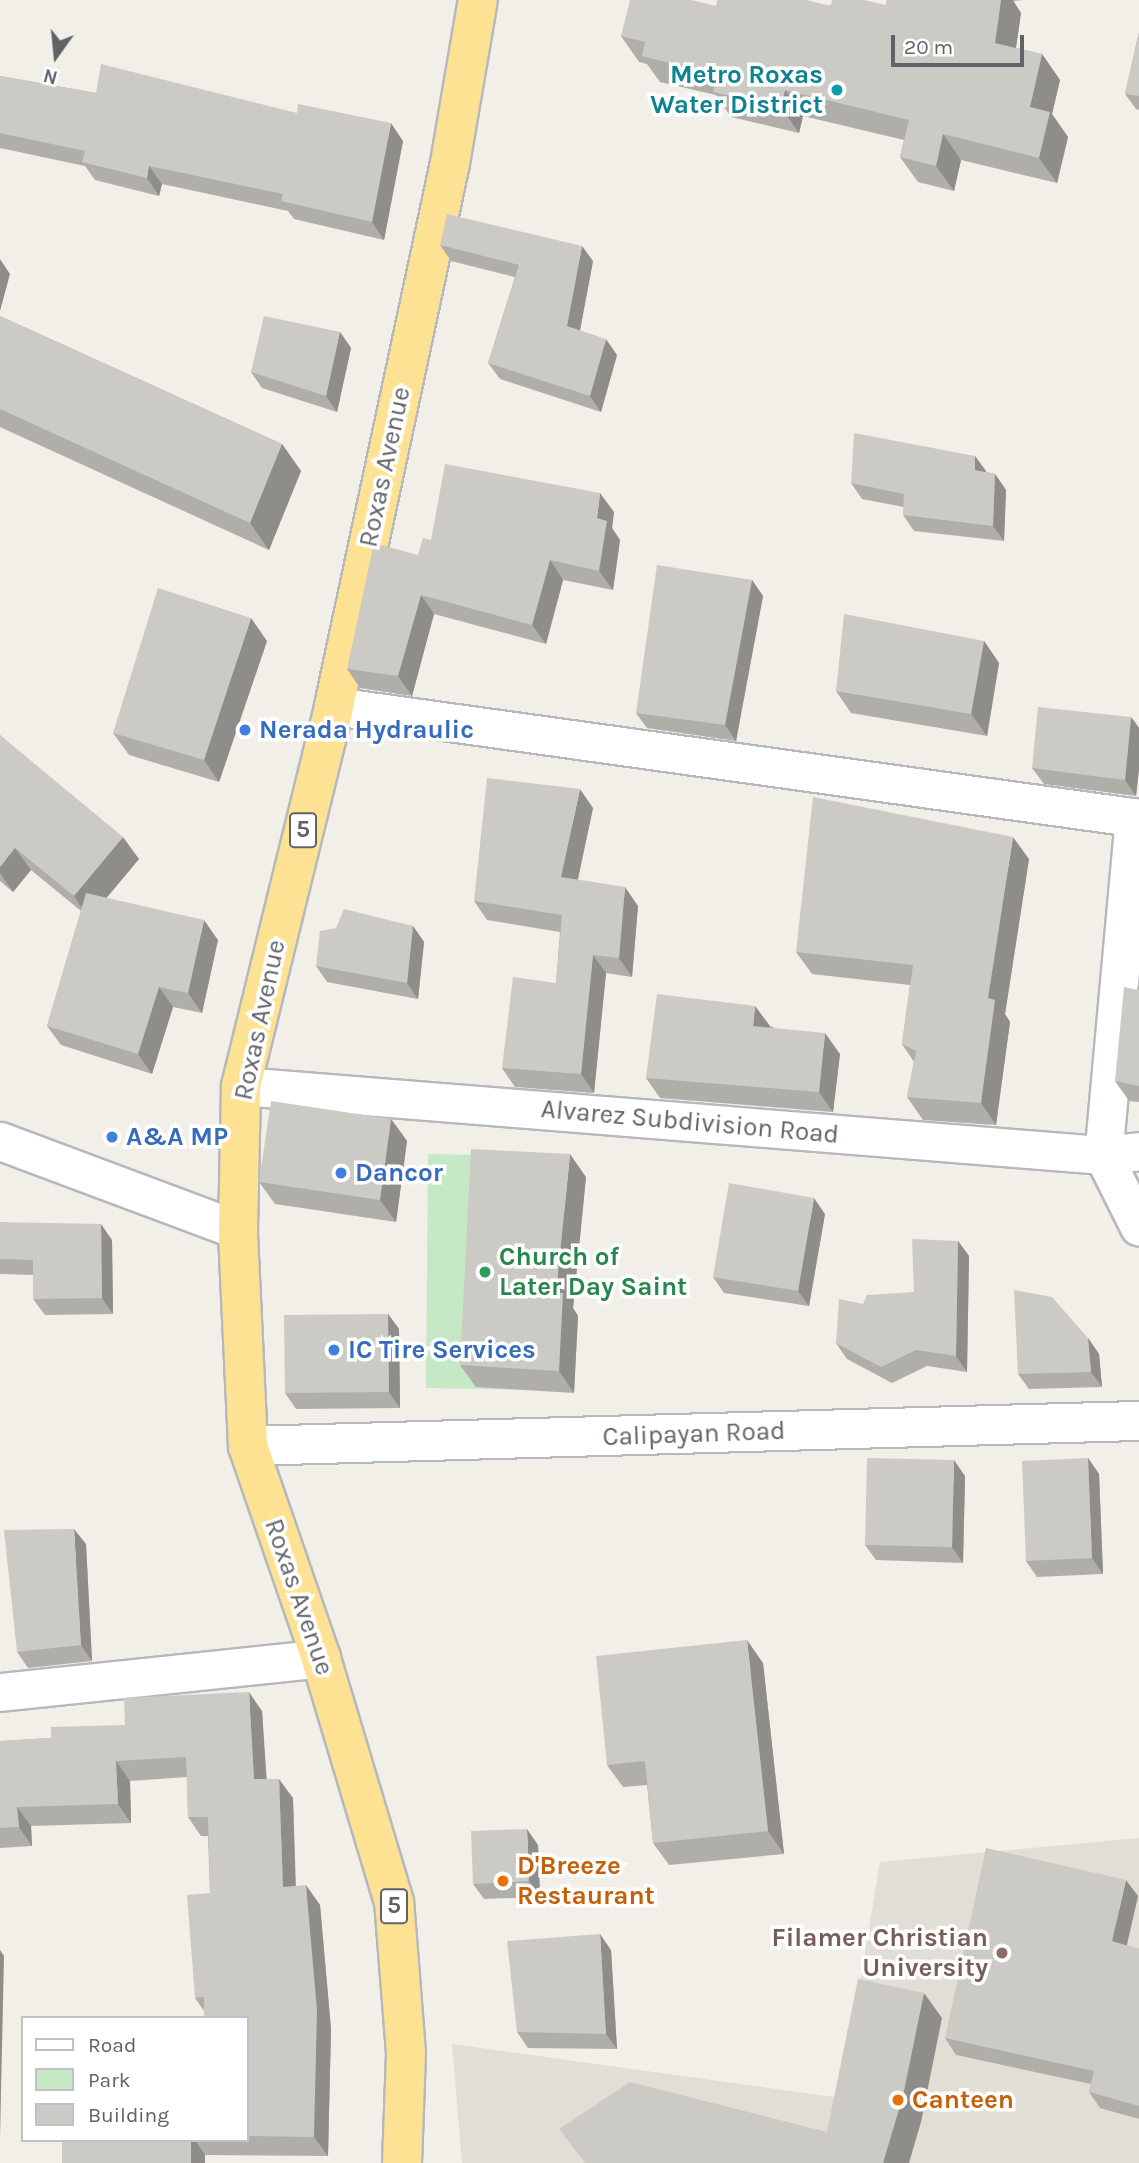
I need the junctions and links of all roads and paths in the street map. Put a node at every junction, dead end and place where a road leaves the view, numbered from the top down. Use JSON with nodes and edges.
{"nodes":[{"id":1,"x":478,"y":0,"type":"edge"},
{"id":2,"x":334,"y":706,"type":"junction"},
{"id":3,"x":1137,"y":817,"type":"edge"},
{"id":4,"x":240,"y":1086,"type":"junction"},
{"id":5,"x":0,"y":1141,"type":"edge"},
{"id":6,"x":1139,"y":1151,"type":"edge"},
{"id":7,"x":1102,"y":1155,"type":"junction"},
{"id":8,"x":1139,"y":1227,"type":"edge"},
{"id":9,"x":238,"y":1230,"type":"junction"},
{"id":10,"x":1139,"y":1421,"type":"edge"},
{"id":11,"x":248,"y":1446,"type":"junction"},
{"id":12,"x":321,"y":1658,"type":"junction"},
{"id":13,"x":0,"y":1692,"type":"edge"},
{"id":14,"x":402,"y":2163,"type":"edge"}],
"edges":[{"from":1,"to":2,"type":"highway","name":"Roxas Avenue","number":"5"},
{"from":2,"to":3,"type":"street"},
{"from":2,"to":4,"type":"highway","name":"Roxas Avenue","number":"5"},
{"from":3,"to":7,"type":"street"},
{"from":4,"to":7,"type":"street","name":"Alvarez Subdivision Road"},
{"from":4,"to":9,"type":"highway","name":"Roxas Avenue","number":"5"},
{"from":5,"to":9,"type":"street"},
{"from":6,"to":7,"type":"street","name":"Alvarez Subdivision Road"},
{"from":7,"to":8,"type":"street"},
{"from":9,"to":11,"type":"highway","name":"Roxas Avenue","number":"5"},
{"from":10,"to":11,"type":"main road","name":"Calipayan Road"},
{"from":11,"to":12,"type":"highway","name":"Roxas Avenue","number":"5"},
{"from":12,"to":13,"type":"street"},
{"from":12,"to":14,"type":"highway","name":"Roxas Avenue","number":"5"}]}
